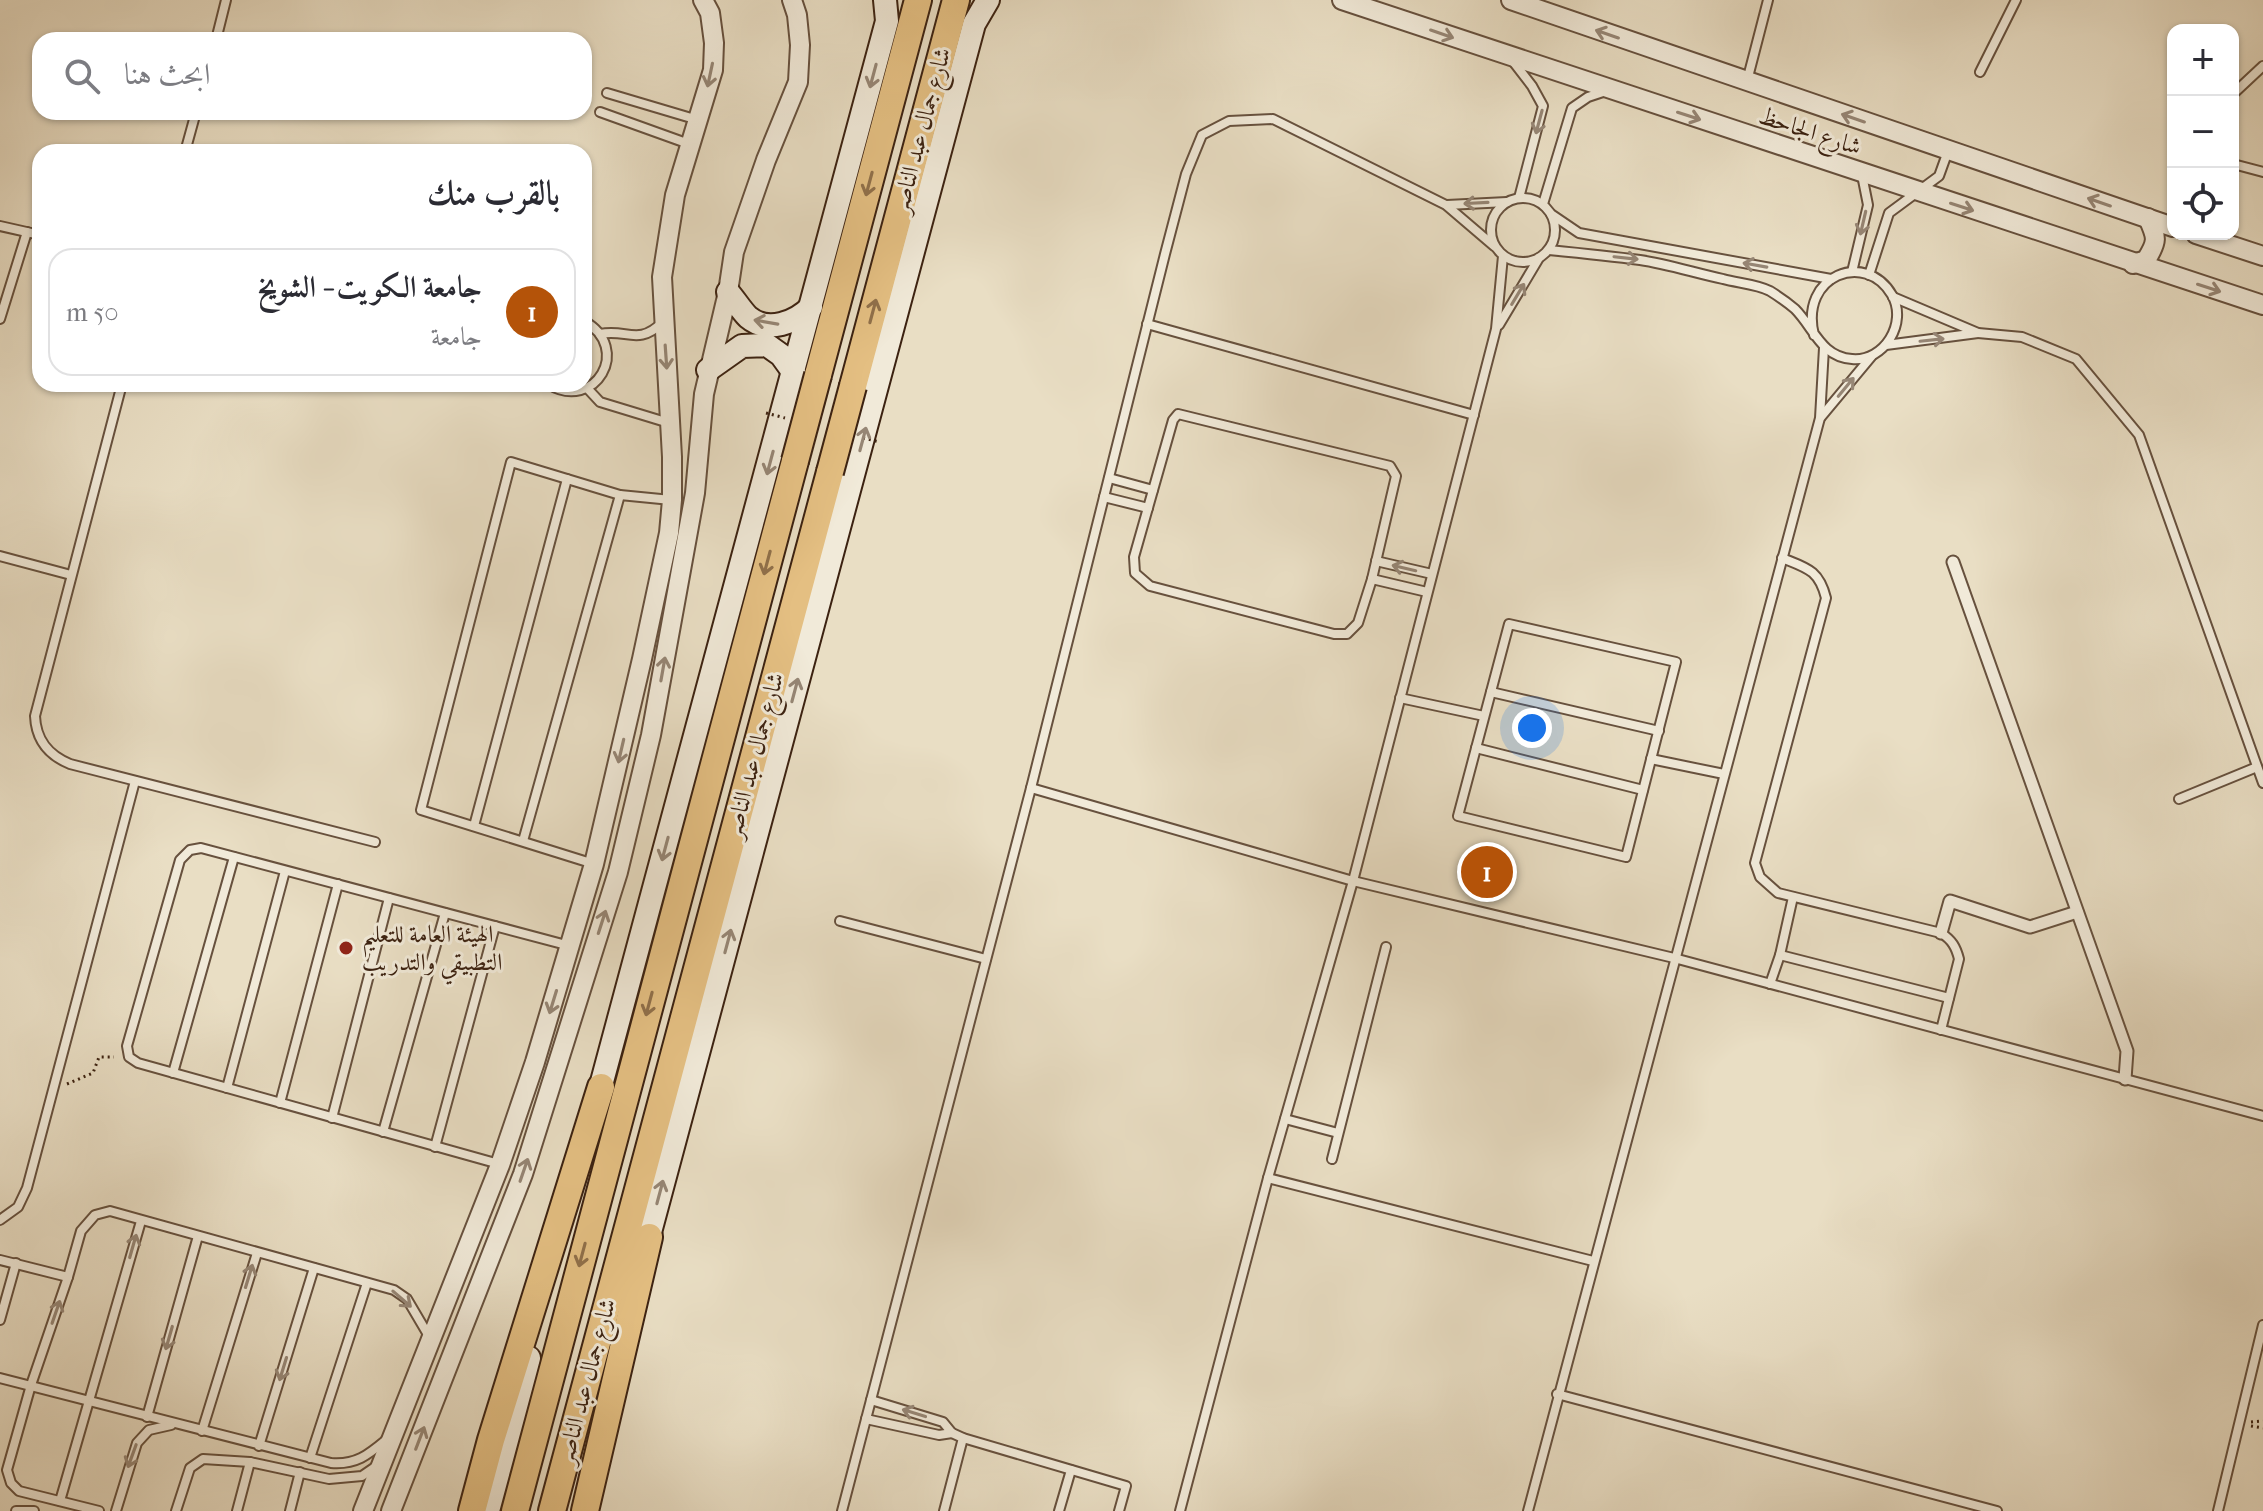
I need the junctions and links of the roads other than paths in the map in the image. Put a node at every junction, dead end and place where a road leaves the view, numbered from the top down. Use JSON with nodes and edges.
{"nodes":[{"id":1,"x":226,"y":0,"type":"edge"},
{"id":2,"x":703,"y":0,"type":"edge"},
{"id":3,"x":792,"y":0,"type":"edge"},
{"id":4,"x":885,"y":0,"type":"edge"},
{"id":5,"x":918,"y":0,"type":"edge"},
{"id":6,"x":956,"y":0,"type":"edge"},
{"id":7,"x":988,"y":0,"type":"edge"},
{"id":8,"x":1342,"y":0,"type":"edge"},
{"id":9,"x":1511,"y":0,"type":"edge"},
{"id":10,"x":1768,"y":0,"type":"edge"},
{"id":11,"x":2016,"y":0,"type":"edge"},
{"id":12,"x":218,"y":32,"type":"edge"},
{"id":13,"x":1509,"y":56,"type":"junction"},
{"id":14,"x":2263,"y":66,"type":"edge"},
{"id":15,"x":1980,"y":72,"type":"dead end"},
{"id":16,"x":1746,"y":82,"type":"junction"},
{"id":17,"x":2239,"y":88,"type":"edge"},
{"id":18,"x":1609,"y":90,"type":"junction"},
{"id":19,"x":607,"y":93,"type":"dead end"},
{"id":20,"x":600,"y":112,"type":"dead end"},
{"id":21,"x":194,"y":120,"type":"edge"},
{"id":22,"x":698,"y":120,"type":"junction"},
{"id":23,"x":187,"y":144,"type":"edge"},
{"id":24,"x":689,"y":144,"type":"junction"},
{"id":25,"x":1948,"y":151,"type":"junction"},
{"id":26,"x":2239,"y":166,"type":"edge"},
{"id":27,"x":2263,"y":172,"type":"edge"},
{"id":28,"x":1861,"y":174,"type":"junction"},
{"id":29,"x":1915,"y":192,"type":"junction"},
{"id":30,"x":1519,"y":198,"type":"junction"},
{"id":31,"x":1507,"y":202,"type":"junction"},
{"id":32,"x":1543,"y":204,"type":"junction"},
{"id":33,"x":1446,"y":205,"type":"junction"},
{"id":34,"x":1551,"y":214,"type":"junction"},
{"id":35,"x":2148,"y":218,"type":"junction"},
{"id":36,"x":2167,"y":225,"type":"edge"},
{"id":37,"x":0,"y":226,"type":"edge"},
{"id":38,"x":27,"y":232,"type":"junction"},
{"id":39,"x":32,"y":233,"type":"edge"},
{"id":40,"x":2214,"y":240,"type":"edge"},
{"id":41,"x":1494,"y":246,"type":"junction"},
{"id":42,"x":1549,"y":250,"type":"junction"},
{"id":43,"x":1503,"y":256,"type":"junction"},
{"id":44,"x":2263,"y":256,"type":"edge"},
{"id":45,"x":1539,"y":258,"type":"junction"},
{"id":46,"x":2133,"y":264,"type":"junction"},
{"id":47,"x":1852,"y":272,"type":"junction"},
{"id":48,"x":1869,"y":275,"type":"junction"},
{"id":49,"x":1831,"y":279,"type":"junction"},
{"id":50,"x":728,"y":292,"type":"junction"},
{"id":51,"x":1893,"y":297,"type":"junction"},
{"id":52,"x":2263,"y":305,"type":"edge"},
{"id":53,"x":811,"y":307,"type":"junction"},
{"id":54,"x":0,"y":319,"type":"edge"},
{"id":55,"x":663,"y":322,"type":"junction"},
{"id":56,"x":1147,"y":324,"type":"junction"},
{"id":57,"x":592,"y":328,"type":"edge"},
{"id":58,"x":1496,"y":329,"type":"junction"},
{"id":59,"x":1978,"y":333,"type":"junction"},
{"id":60,"x":600,"y":334,"type":"junction"},
{"id":61,"x":1814,"y":335,"type":"junction"},
{"id":62,"x":1886,"y":345,"type":"junction"},
{"id":63,"x":1824,"y":348,"type":"junction"},
{"id":64,"x":1872,"y":355,"type":"junction"},
{"id":65,"x":708,"y":370,"type":"junction"},
{"id":66,"x":794,"y":373,"type":"junction"},
{"id":67,"x":592,"y":383,"type":"edge"},
{"id":68,"x":120,"y":392,"type":"edge"},
{"id":69,"x":590,"y":392,"type":"edge"},
{"id":70,"x":1474,"y":415,"type":"junction"},
{"id":71,"x":1820,"y":418,"type":"junction"},
{"id":72,"x":670,"y":424,"type":"junction"},
{"id":73,"x":1109,"y":478,"type":"junction"},
{"id":74,"x":567,"y":479,"type":"junction"},
{"id":75,"x":1153,"y":490,"type":"junction"},
{"id":76,"x":620,"y":495,"type":"junction"},
{"id":77,"x":1104,"y":497,"type":"junction"},
{"id":78,"x":672,"y":500,"type":"junction"},
{"id":79,"x":1148,"y":508,"type":"junction"},
{"id":80,"x":0,"y":556,"type":"edge"},
{"id":81,"x":1782,"y":558,"type":"junction"},
{"id":82,"x":1376,"y":561,"type":"junction"},
{"id":83,"x":1953,"y":562,"type":"dead end"},
{"id":84,"x":1432,"y":574,"type":"junction"},
{"id":85,"x":71,"y":575,"type":"junction"},
{"id":86,"x":1372,"y":579,"type":"junction"},
{"id":87,"x":1427,"y":592,"type":"junction"},
{"id":88,"x":1491,"y":692,"type":"junction"},
{"id":89,"x":1400,"y":698,"type":"junction"},
{"id":90,"x":1484,"y":716,"type":"junction"},
{"id":91,"x":1659,"y":731,"type":"junction"},
{"id":92,"x":1476,"y":748,"type":"junction"},
{"id":93,"x":1651,"y":759,"type":"junction"},
{"id":94,"x":2257,"y":767,"type":"junction"},
{"id":95,"x":1724,"y":774,"type":"junction"},
{"id":96,"x":135,"y":781,"type":"junction"},
{"id":97,"x":2263,"y":783,"type":"edge"},
{"id":98,"x":1031,"y":788,"type":"junction"},
{"id":99,"x":1643,"y":790,"type":"junction"},
{"id":100,"x":2179,"y":799,"type":"dead end"},
{"id":101,"x":474,"y":826,"type":"junction"},
{"id":102,"x":523,"y":841,"type":"junction"},
{"id":103,"x":375,"y":842,"type":"dead end"},
{"id":104,"x":234,"y":857,"type":"junction"},
{"id":105,"x":594,"y":864,"type":"junction"},
{"id":106,"x":285,"y":871,"type":"junction"},
{"id":107,"x":1353,"y":881,"type":"junction"},
{"id":108,"x":338,"y":884,"type":"junction"},
{"id":109,"x":1793,"y":897,"type":"junction"},
{"id":110,"x":389,"y":898,"type":"junction"},
{"id":111,"x":2077,"y":912,"type":"junction"},
{"id":112,"x":445,"y":913,"type":"junction"},
{"id":113,"x":840,"y":921,"type":"dead end"},
{"id":114,"x":495,"y":926,"type":"junction"},
{"id":115,"x":1941,"y":933,"type":"junction"},
{"id":116,"x":571,"y":946,"type":"junction"},
{"id":117,"x":1386,"y":947,"type":"dead end"},
{"id":118,"x":1780,"y":955,"type":"junction"},
{"id":119,"x":1674,"y":958,"type":"junction"},
{"id":120,"x":986,"y":959,"type":"junction"},
{"id":121,"x":1770,"y":984,"type":"junction"},
{"id":122,"x":1949,"y":998,"type":"junction"},
{"id":123,"x":1941,"y":1030,"type":"junction"},
{"id":124,"x":173,"y":1073,"type":"junction"},
{"id":125,"x":2125,"y":1079,"type":"junction"},
{"id":126,"x":601,"y":1087,"type":"junction"},
{"id":127,"x":227,"y":1088,"type":"junction"},
{"id":128,"x":280,"y":1103,"type":"junction"},
{"id":129,"x":2263,"y":1116,"type":"edge"},
{"id":130,"x":332,"y":1118,"type":"junction"},
{"id":131,"x":1285,"y":1119,"type":"junction"},
{"id":132,"x":383,"y":1132,"type":"junction"},
{"id":133,"x":1338,"y":1133,"type":"junction"},
{"id":134,"x":435,"y":1147,"type":"junction"},
{"id":135,"x":1332,"y":1159,"type":"dead end"},
{"id":136,"x":500,"y":1165,"type":"junction"},
{"id":137,"x":1268,"y":1178,"type":"junction"},
{"id":138,"x":489,"y":1195,"type":"junction"},
{"id":139,"x":511,"y":1203,"type":"junction"},
{"id":140,"x":0,"y":1220,"type":"edge"},
{"id":141,"x":141,"y":1221,"type":"junction"},
{"id":142,"x":198,"y":1236,"type":"junction"},
{"id":143,"x":649,"y":1237,"type":"junction"},
{"id":144,"x":257,"y":1253,"type":"junction"},
{"id":145,"x":467,"y":1253,"type":"junction"},
{"id":146,"x":0,"y":1260,"type":"edge"},
{"id":147,"x":489,"y":1261,"type":"junction"},
{"id":148,"x":1593,"y":1261,"type":"junction"},
{"id":149,"x":16,"y":1263,"type":"junction"},
{"id":150,"x":314,"y":1268,"type":"junction"},
{"id":151,"x":68,"y":1277,"type":"junction"},
{"id":152,"x":367,"y":1283,"type":"junction"},
{"id":153,"x":0,"y":1320,"type":"edge"},
{"id":154,"x":2263,"y":1325,"type":"edge"},
{"id":155,"x":431,"y":1341,"type":"junction"},
{"id":156,"x":0,"y":1378,"type":"edge"},
{"id":157,"x":31,"y":1385,"type":"junction"},
{"id":158,"x":1557,"y":1394,"type":"junction"},
{"id":159,"x":871,"y":1400,"type":"junction"},
{"id":160,"x":88,"y":1401,"type":"junction"},
{"id":161,"x":147,"y":1417,"type":"junction"},
{"id":162,"x":866,"y":1419,"type":"junction"},
{"id":163,"x":175,"y":1424,"type":"junction"},
{"id":164,"x":202,"y":1431,"type":"junction"},
{"id":165,"x":952,"y":1433,"type":"junction"},
{"id":166,"x":393,"y":1434,"type":"junction"},
{"id":167,"x":963,"y":1438,"type":"junction"},
{"id":168,"x":259,"y":1446,"type":"junction"},
{"id":169,"x":310,"y":1458,"type":"junction"},
{"id":170,"x":250,"y":1462,"type":"junction"},
{"id":171,"x":382,"y":1462,"type":"junction"},
{"id":172,"x":1071,"y":1470,"type":"junction"},
{"id":173,"x":300,"y":1472,"type":"junction"},
{"id":174,"x":60,"y":1501,"type":"junction"},
{"id":175,"x":16,"y":1511,"type":"edge"},
{"id":176,"x":34,"y":1511,"type":"edge"},
{"id":177,"x":99,"y":1511,"type":"edge"},
{"id":178,"x":116,"y":1511,"type":"edge"},
{"id":179,"x":176,"y":1511,"type":"edge"},
{"id":180,"x":237,"y":1511,"type":"edge"},
{"id":181,"x":290,"y":1511,"type":"edge"},
{"id":182,"x":363,"y":1511,"type":"edge"},
{"id":183,"x":391,"y":1511,"type":"edge"},
{"id":184,"x":472,"y":1511,"type":"edge"},
{"id":185,"x":488,"y":1511,"type":"edge"},
{"id":186,"x":515,"y":1511,"type":"edge"},
{"id":187,"x":552,"y":1511,"type":"edge"},
{"id":188,"x":575,"y":1511,"type":"edge"},
{"id":189,"x":585,"y":1511,"type":"edge"},
{"id":190,"x":842,"y":1511,"type":"edge"},
{"id":191,"x":944,"y":1511,"type":"edge"},
{"id":192,"x":1059,"y":1511,"type":"edge"},
{"id":193,"x":1119,"y":1511,"type":"edge"},
{"id":194,"x":1180,"y":1511,"type":"edge"},
{"id":195,"x":1528,"y":1511,"type":"edge"},
{"id":196,"x":1997,"y":1511,"type":"edge"},
{"id":197,"x":2218,"y":1511,"type":"edge"}],
"edges":[{"from":1,"to":12,"type":"lane"},
{"from":2,"to":22,"type":"street","one_way":true},
{"from":3,"to":50,"type":"street"},
{"from":4,"to":53,"type":"main road","one_way":true},
{"from":5,"to":186,"type":"highway","name":"شارع جمال عبد الناصر","one_way":true,"bridge":true},
{"from":187,"to":6,"type":"highway","name":"شارع جمال عبد الناصر","one_way":true,"bridge":true},
{"from":143,"to":7,"type":"main road","one_way":true},
{"from":8,"to":13,"type":"street","name":"شارع الجاحظ","one_way":true},
{"from":16,"to":9,"type":"street","name":"شارع الجاحظ","one_way":true},
{"from":10,"to":16,"type":"lane"},
{"from":11,"to":15,"type":"lane"},
{"from":13,"to":18,"type":"street","name":"شارع الجاحظ"},
{"from":13,"to":30,"type":"lane","one_way":true},
{"from":14,"to":17,"type":"lane"},
{"from":25,"to":16,"type":"street","name":"شارع الجاحظ","one_way":true},
{"from":18,"to":28,"type":"street","name":"شارع الجاحظ","one_way":true},
{"from":18,"to":32,"type":"lane"},
{"from":19,"to":22,"type":"lane"},
{"from":20,"to":24,"type":"lane"},
{"from":21,"to":23,"type":"lane"},
{"from":22,"to":24,"type":"street"},
{"from":24,"to":55,"type":"street"},
{"from":25,"to":29,"type":"lane"},
{"from":35,"to":25,"type":"street","name":"شارع الجاحظ","one_way":true},
{"from":26,"to":27,"type":"lane"},
{"from":28,"to":29,"type":"street","name":"شارع الجاحظ"},
{"from":28,"to":47,"type":"lane","one_way":true},
{"from":29,"to":46,"type":"street","name":"شارع الجاحظ","one_way":true},
{"from":29,"to":48,"type":"lane"},
{"from":30,"to":31,"type":"lane"},
{"from":30,"to":32,"type":"lane"},
{"from":31,"to":33,"type":"lane","one_way":true},
{"from":31,"to":41,"type":"lane"},
{"from":32,"to":34,"type":"lane"},
{"from":33,"to":41,"type":"lane"},
{"from":33,"to":56,"type":"lane"},
{"from":34,"to":42,"type":"lane"},
{"from":49,"to":34,"type":"lane","one_way":true},
{"from":35,"to":36,"type":"street","name":"شارع الجاحظ"},
{"from":35,"to":46,"type":"street"},
{"from":37,"to":38,"type":"lane"},
{"from":38,"to":39,"type":"lane"},
{"from":38,"to":54,"type":"lane"},
{"from":40,"to":44,"type":"street"},
{"from":41,"to":43,"type":"lane"},
{"from":42,"to":45,"type":"lane"},
{"from":42,"to":61,"type":"lane","one_way":true},
{"from":43,"to":45,"type":"lane"},
{"from":43,"to":58,"type":"lane"},
{"from":58,"to":45,"type":"lane","one_way":true},
{"from":46,"to":52,"type":"street","name":"شارع الجاحظ","one_way":true},
{"from":47,"to":48,"type":"lane"},
{"from":47,"to":49,"type":"lane"},
{"from":48,"to":51,"type":"lane"},
{"from":49,"to":61,"type":"lane"},
{"from":53,"to":50,"type":"main road","one_way":true},
{"from":50,"to":65,"type":"street"},
{"from":51,"to":59,"type":"lane"},
{"from":51,"to":62,"type":"lane"},
{"from":53,"to":66,"type":"main road"},
{"from":55,"to":60,"type":"lane"},
{"from":55,"to":72,"type":"street","one_way":true},
{"from":56,"to":70,"type":"lane"},
{"from":56,"to":73,"type":"lane"},
{"from":57,"to":60,"type":"lane"},
{"from":58,"to":70,"type":"lane"},
{"from":62,"to":59,"type":"lane","one_way":true},
{"from":59,"to":94,"type":"lane"},
{"from":60,"to":67,"type":"lane"},
{"from":61,"to":63,"type":"lane"},
{"from":62,"to":64,"type":"lane"},
{"from":63,"to":64,"type":"lane"},
{"from":63,"to":71,"type":"lane"},
{"from":71,"to":64,"type":"lane","one_way":true},
{"from":65,"to":66,"type":"main road"},
{"from":139,"to":65,"type":"street","one_way":true},
{"from":66,"to":126,"type":"main road","one_way":true},
{"from":68,"to":85,"type":"lane"},
{"from":69,"to":72,"type":"lane"},
{"from":70,"to":84,"type":"lane"},
{"from":71,"to":81,"type":"lane"},
{"from":72,"to":78,"type":"street"},
{"from":73,"to":75,"type":"lane"},
{"from":73,"to":77,"type":"lane"},
{"from":74,"to":76,"type":"lane"},
{"from":74,"to":101,"type":"lane"},
{"from":74,"to":101,"type":"lane"},
{"from":75,"to":79,"type":"lane"},
{"from":75,"to":82,"type":"lane"},
{"from":76,"to":78,"type":"lane"},
{"from":76,"to":102,"type":"lane"},
{"from":77,"to":79,"type":"lane"},
{"from":77,"to":98,"type":"lane"},
{"from":78,"to":105,"type":"street","one_way":true},
{"from":79,"to":86,"type":"lane"},
{"from":80,"to":85,"type":"lane"},
{"from":81,"to":95,"type":"lane"},
{"from":81,"to":109,"type":"lane"},
{"from":84,"to":82,"type":"lane","one_way":true},
{"from":82,"to":86,"type":"lane"},
{"from":83,"to":111,"type":"street"},
{"from":84,"to":87,"type":"lane"},
{"from":85,"to":96,"type":"lane"},
{"from":86,"to":87,"type":"lane"},
{"from":87,"to":89,"type":"lane"},
{"from":88,"to":90,"type":"lane"},
{"from":88,"to":91,"type":"lane"},
{"from":88,"to":91,"type":"lane"},
{"from":89,"to":90,"type":"lane"},
{"from":89,"to":107,"type":"lane"},
{"from":90,"to":92,"type":"lane"},
{"from":91,"to":93,"type":"lane"},
{"from":92,"to":99,"type":"lane"},
{"from":92,"to":99,"type":"lane"},
{"from":93,"to":95,"type":"lane"},
{"from":93,"to":99,"type":"lane"},
{"from":94,"to":97,"type":"lane"},
{"from":94,"to":100,"type":"lane"},
{"from":95,"to":119,"type":"lane"},
{"from":96,"to":103,"type":"lane"},
{"from":96,"to":140,"type":"lane"},
{"from":98,"to":107,"type":"lane"},
{"from":98,"to":120,"type":"lane"},
{"from":101,"to":102,"type":"lane"},
{"from":102,"to":105,"type":"lane"},
{"from":104,"to":106,"type":"lane"},
{"from":104,"to":124,"type":"lane"},
{"from":104,"to":124,"type":"lane"},
{"from":105,"to":116,"type":"street"},
{"from":106,"to":108,"type":"lane"},
{"from":106,"to":127,"type":"lane"},
{"from":107,"to":119,"type":"lane"},
{"from":107,"to":131,"type":"lane"},
{"from":108,"to":110,"type":"lane"},
{"from":108,"to":128,"type":"lane"},
{"from":109,"to":115,"type":"lane"},
{"from":109,"to":118,"type":"lane"},
{"from":110,"to":112,"type":"lane"},
{"from":110,"to":130,"type":"lane"},
{"from":111,"to":115,"type":"street"},
{"from":111,"to":125,"type":"street"},
{"from":112,"to":114,"type":"lane"},
{"from":112,"to":132,"type":"lane"},
{"from":113,"to":120,"type":"lane"},
{"from":114,"to":116,"type":"lane"},
{"from":114,"to":134,"type":"lane"},
{"from":115,"to":122,"type":"lane"},
{"from":116,"to":136,"type":"street","one_way":true},
{"from":117,"to":133,"type":"lane"},
{"from":118,"to":121,"type":"lane"},
{"from":118,"to":122,"type":"lane"},
{"from":119,"to":121,"type":"lane"},
{"from":119,"to":148,"type":"lane"},
{"from":120,"to":159,"type":"lane"},
{"from":121,"to":123,"type":"lane"},
{"from":122,"to":123,"type":"lane"},
{"from":123,"to":125,"type":"lane"},
{"from":124,"to":127,"type":"lane"},
{"from":125,"to":129,"type":"lane"},
{"from":126,"to":184,"type":"highway"},
{"from":126,"to":185,"type":"main road"},
{"from":127,"to":128,"type":"lane"},
{"from":128,"to":130,"type":"lane"},
{"from":130,"to":132,"type":"lane"},
{"from":131,"to":133,"type":"lane"},
{"from":131,"to":137,"type":"lane"},
{"from":132,"to":134,"type":"lane"},
{"from":133,"to":135,"type":"lane"},
{"from":134,"to":136,"type":"lane"},
{"from":136,"to":138,"type":"street"},
{"from":137,"to":148,"type":"lane"},
{"from":137,"to":194,"type":"lane"},
{"from":138,"to":139,"type":"street"},
{"from":138,"to":145,"type":"street"},
{"from":139,"to":147,"type":"street"},
{"from":141,"to":142,"type":"lane"},
{"from":141,"to":151,"type":"lane"},
{"from":160,"to":141,"type":"lane","one_way":true},
{"from":142,"to":144,"type":"lane"},
{"from":142,"to":161,"type":"lane","one_way":true},
{"from":143,"to":188,"type":"main road"},
{"from":143,"to":189,"type":"highway"},
{"from":144,"to":150,"type":"lane"},
{"from":164,"to":144,"type":"lane","one_way":true},
{"from":145,"to":147,"type":"street"},
{"from":145,"to":155,"type":"street"},
{"from":146,"to":149,"type":"lane"},
{"from":183,"to":147,"type":"street","one_way":true},
{"from":148,"to":158,"type":"lane"},
{"from":149,"to":151,"type":"lane"},
{"from":149,"to":153,"type":"lane"},
{"from":150,"to":152,"type":"lane"},
{"from":150,"to":168,"type":"lane","one_way":true},
{"from":157,"to":151,"type":"lane","one_way":true},
{"from":152,"to":155,"type":"lane","one_way":true},
{"from":152,"to":169,"type":"lane"},
{"from":154,"to":197,"type":"lane"},
{"from":155,"to":166,"type":"street"},
{"from":156,"to":157,"type":"lane"},
{"from":157,"to":160,"type":"lane"},
{"from":157,"to":174,"type":"lane"},
{"from":158,"to":195,"type":"lane"},
{"from":158,"to":196,"type":"lane"},
{"from":159,"to":162,"type":"lane"},
{"from":165,"to":159,"type":"lane","one_way":true},
{"from":160,"to":161,"type":"lane"},
{"from":160,"to":174,"type":"lane"},
{"from":161,"to":163,"type":"lane"},
{"from":162,"to":165,"type":"lane"},
{"from":162,"to":190,"type":"lane"},
{"from":163,"to":164,"type":"lane"},
{"from":163,"to":178,"type":"lane","one_way":true},
{"from":164,"to":168,"type":"lane"},
{"from":165,"to":167,"type":"lane"},
{"from":166,"to":169,"type":"lane"},
{"from":166,"to":171,"type":"street"},
{"from":167,"to":172,"type":"lane"},
{"from":167,"to":191,"type":"lane"},
{"from":168,"to":169,"type":"lane"},
{"from":170,"to":173,"type":"lane"},
{"from":170,"to":179,"type":"lane"},
{"from":170,"to":180,"type":"lane"},
{"from":171,"to":173,"type":"lane"},
{"from":171,"to":182,"type":"street"},
{"from":172,"to":192,"type":"lane"},
{"from":172,"to":193,"type":"lane"},
{"from":173,"to":181,"type":"lane"},
{"from":174,"to":177,"type":"lane"},
{"from":175,"to":176,"type":"lane"}]}
